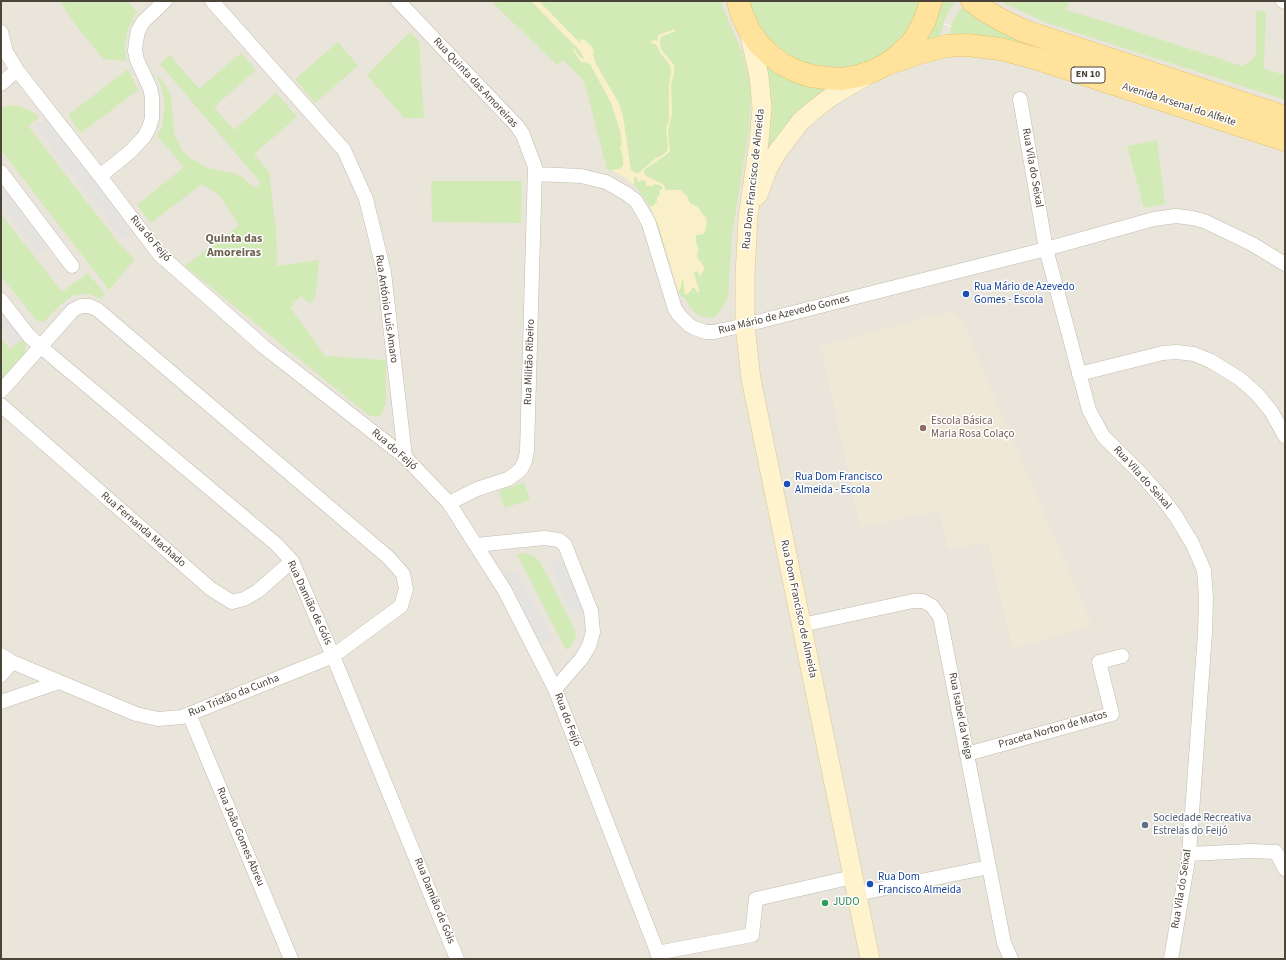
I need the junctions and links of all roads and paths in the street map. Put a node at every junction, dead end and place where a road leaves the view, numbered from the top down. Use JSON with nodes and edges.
{"nodes":[{"id":1,"x":165,"y":1,"type":"edge"},
{"id":2,"x":212,"y":1,"type":"edge"},
{"id":3,"x":398,"y":1,"type":"edge"},
{"id":4,"x":931,"y":1,"type":"edge"},
{"id":5,"x":972,"y":1,"type":"edge"},
{"id":6,"x":741,"y":12,"type":"edge"},
{"id":7,"x":1,"y":32,"type":"edge"},
{"id":8,"x":880,"y":68,"type":"junction"},
{"id":9,"x":17,"y":70,"type":"junction"},
{"id":10,"x":1,"y":84,"type":"edge"},
{"id":11,"x":1020,"y":99,"type":"dead end"},
{"id":12,"x":1285,"y":117,"type":"edge"},
{"id":13,"x":1285,"y":140,"type":"edge"},
{"id":14,"x":1,"y":172,"type":"edge"},
{"id":15,"x":535,"y":174,"type":"junction"},
{"id":16,"x":100,"y":176,"type":"junction"},
{"id":17,"x":1046,"y":249,"type":"junction"},
{"id":18,"x":746,"y":257,"type":"junction"},
{"id":19,"x":1285,"y":264,"type":"edge"},
{"id":20,"x":72,"y":266,"type":"dead end"},
{"id":21,"x":1,"y":300,"type":"edge"},
{"id":22,"x":745,"y":325,"type":"junction"},
{"id":23,"x":41,"y":347,"type":"junction"},
{"id":24,"x":1079,"y":374,"type":"junction"},
{"id":25,"x":1,"y":391,"type":"edge"},
{"id":26,"x":1,"y":405,"type":"edge"},
{"id":27,"x":1285,"y":436,"type":"edge"},
{"id":28,"x":405,"y":457,"type":"junction"},
{"id":29,"x":449,"y":503,"type":"junction"},
{"id":30,"x":476,"y":545,"type":"junction"},
{"id":31,"x":292,"y":561,"type":"junction"},
{"id":32,"x":802,"y":625,"type":"junction"},
{"id":33,"x":333,"y":656,"type":"junction"},
{"id":34,"x":1122,"y":656,"type":"dead end"},
{"id":35,"x":6,"y":658,"type":"edge"},
{"id":36,"x":1,"y":675,"type":"edge"},
{"id":37,"x":59,"y":682,"type":"junction"},
{"id":38,"x":555,"y":689,"type":"junction"},
{"id":39,"x":1,"y":702,"type":"edge"},
{"id":40,"x":189,"y":714,"type":"junction"},
{"id":41,"x":967,"y":754,"type":"junction"},
{"id":42,"x":1189,"y":854,"type":"junction"},
{"id":43,"x":989,"y":867,"type":"junction"},
{"id":44,"x":1285,"y":869,"type":"edge"},
{"id":45,"x":855,"y":886,"type":"junction"},
{"id":46,"x":659,"y":956,"type":"edge"},
{"id":47,"x":291,"y":959,"type":"edge"},
{"id":48,"x":457,"y":959,"type":"edge"},
{"id":49,"x":870,"y":959,"type":"edge"},
{"id":50,"x":1011,"y":959,"type":"edge"},
{"id":51,"x":1171,"y":959,"type":"edge"}],
"edges":[{"from":1,"to":16,"type":"street"},
{"from":2,"to":28,"type":"street","name":"Rua António Luís Amaro"},
{"from":3,"to":15,"type":"street","name":"Rua Quinta das Amoreiras"},
{"from":4,"to":8,"type":"main road"},
{"from":5,"to":12,"type":"main road","name":"Avenida Arsenal do Alfeite","number":"EN 10"},
{"from":6,"to":8,"type":"main road","name":"Avenida Arsenal do Alfeite"},
{"from":6,"to":18,"type":"main road","name":"Rua Dom Francisco de Almeida"},
{"from":7,"to":9,"type":"street","name":"Rua do Feijó"},
{"from":8,"to":13,"type":"main road","name":"Avenida Arsenal do Alfeite","number":"EN 10"},
{"from":8,"to":18,"type":"main road","name":"Rua Dom Francisco de Almeida"},
{"from":9,"to":10,"type":"street"},
{"from":9,"to":16,"type":"street","name":"Rua do Feijó"},
{"from":11,"to":17,"type":"street","name":"Rua Vila do Seixal"},
{"from":14,"to":20,"type":"street"},
{"from":15,"to":22,"type":"street","name":"Rua Mário de Azevedo Gomes"},
{"from":15,"to":29,"type":"street","name":"Rua Militão Ribeiro"},
{"from":16,"to":28,"type":"street","name":"Rua do Feijó"},
{"from":17,"to":19,"type":"street","name":"Rua Mário de Azevedo Gomes"},
{"from":17,"to":22,"type":"street","name":"Rua Mário de Azevedo Gomes"},
{"from":17,"to":24,"type":"street","name":"Rua Vila do Seixal"},
{"from":18,"to":22,"type":"main road","name":"Rua Dom Francisco de Almeida"},
{"from":21,"to":23,"type":"street","name":"Rua Damião de Góis"},
{"from":22,"to":32,"type":"main road","name":"Rua Dom Francisco de Almeida"},
{"from":23,"to":25,"type":"street"},
{"from":23,"to":31,"type":"street","name":"Rua Damião de Góis"},
{"from":23,"to":33,"type":"street","name":"Rua Tristão da Cunha"},
{"from":24,"to":27,"type":"street"},
{"from":24,"to":42,"type":"street","name":"Rua Vila do Seixal"},
{"from":26,"to":31,"type":"street","name":"Rua Fernanda Machado"},
{"from":28,"to":29,"type":"street","name":"Rua do Feijó"},
{"from":29,"to":30,"type":"street","name":"Rua do Feijó"},
{"from":30,"to":38,"type":"street","name":"Rua do Feijó"},
{"from":30,"to":38,"type":"street"},
{"from":31,"to":33,"type":"street","name":"Rua Damião de Góis"},
{"from":32,"to":41,"type":"street","name":"Rua Isabel da Veiga"},
{"from":32,"to":45,"type":"main road","name":"Rua Dom Francisco de Almeida"},
{"from":33,"to":40,"type":"street","name":"Rua Tristão da Cunha"},
{"from":33,"to":48,"type":"street","name":"Rua Damião de Góis"},
{"from":34,"to":41,"type":"street","name":"Praceta Norton de Matos"},
{"from":35,"to":36,"type":"street"},
{"from":35,"to":37,"type":"street","name":"Rua Tristão da Cunha"},
{"from":37,"to":39,"type":"street"},
{"from":37,"to":40,"type":"street","name":"Rua Tristão da Cunha"},
{"from":38,"to":46,"type":"street","name":"Rua do Feijó"},
{"from":40,"to":47,"type":"street","name":"Rua João Gomes Abreu"},
{"from":41,"to":43,"type":"street","name":"Rua Isabel da Veiga"},
{"from":42,"to":44,"type":"street"},
{"from":42,"to":51,"type":"street","name":"Rua Vila do Seixal"},
{"from":43,"to":45,"type":"street"},
{"from":43,"to":50,"type":"street","name":"Rua Isabel da Veiga"},
{"from":45,"to":46,"type":"street"},
{"from":45,"to":49,"type":"main road","name":"Rua Dom Francisco de Almeida"}]}
